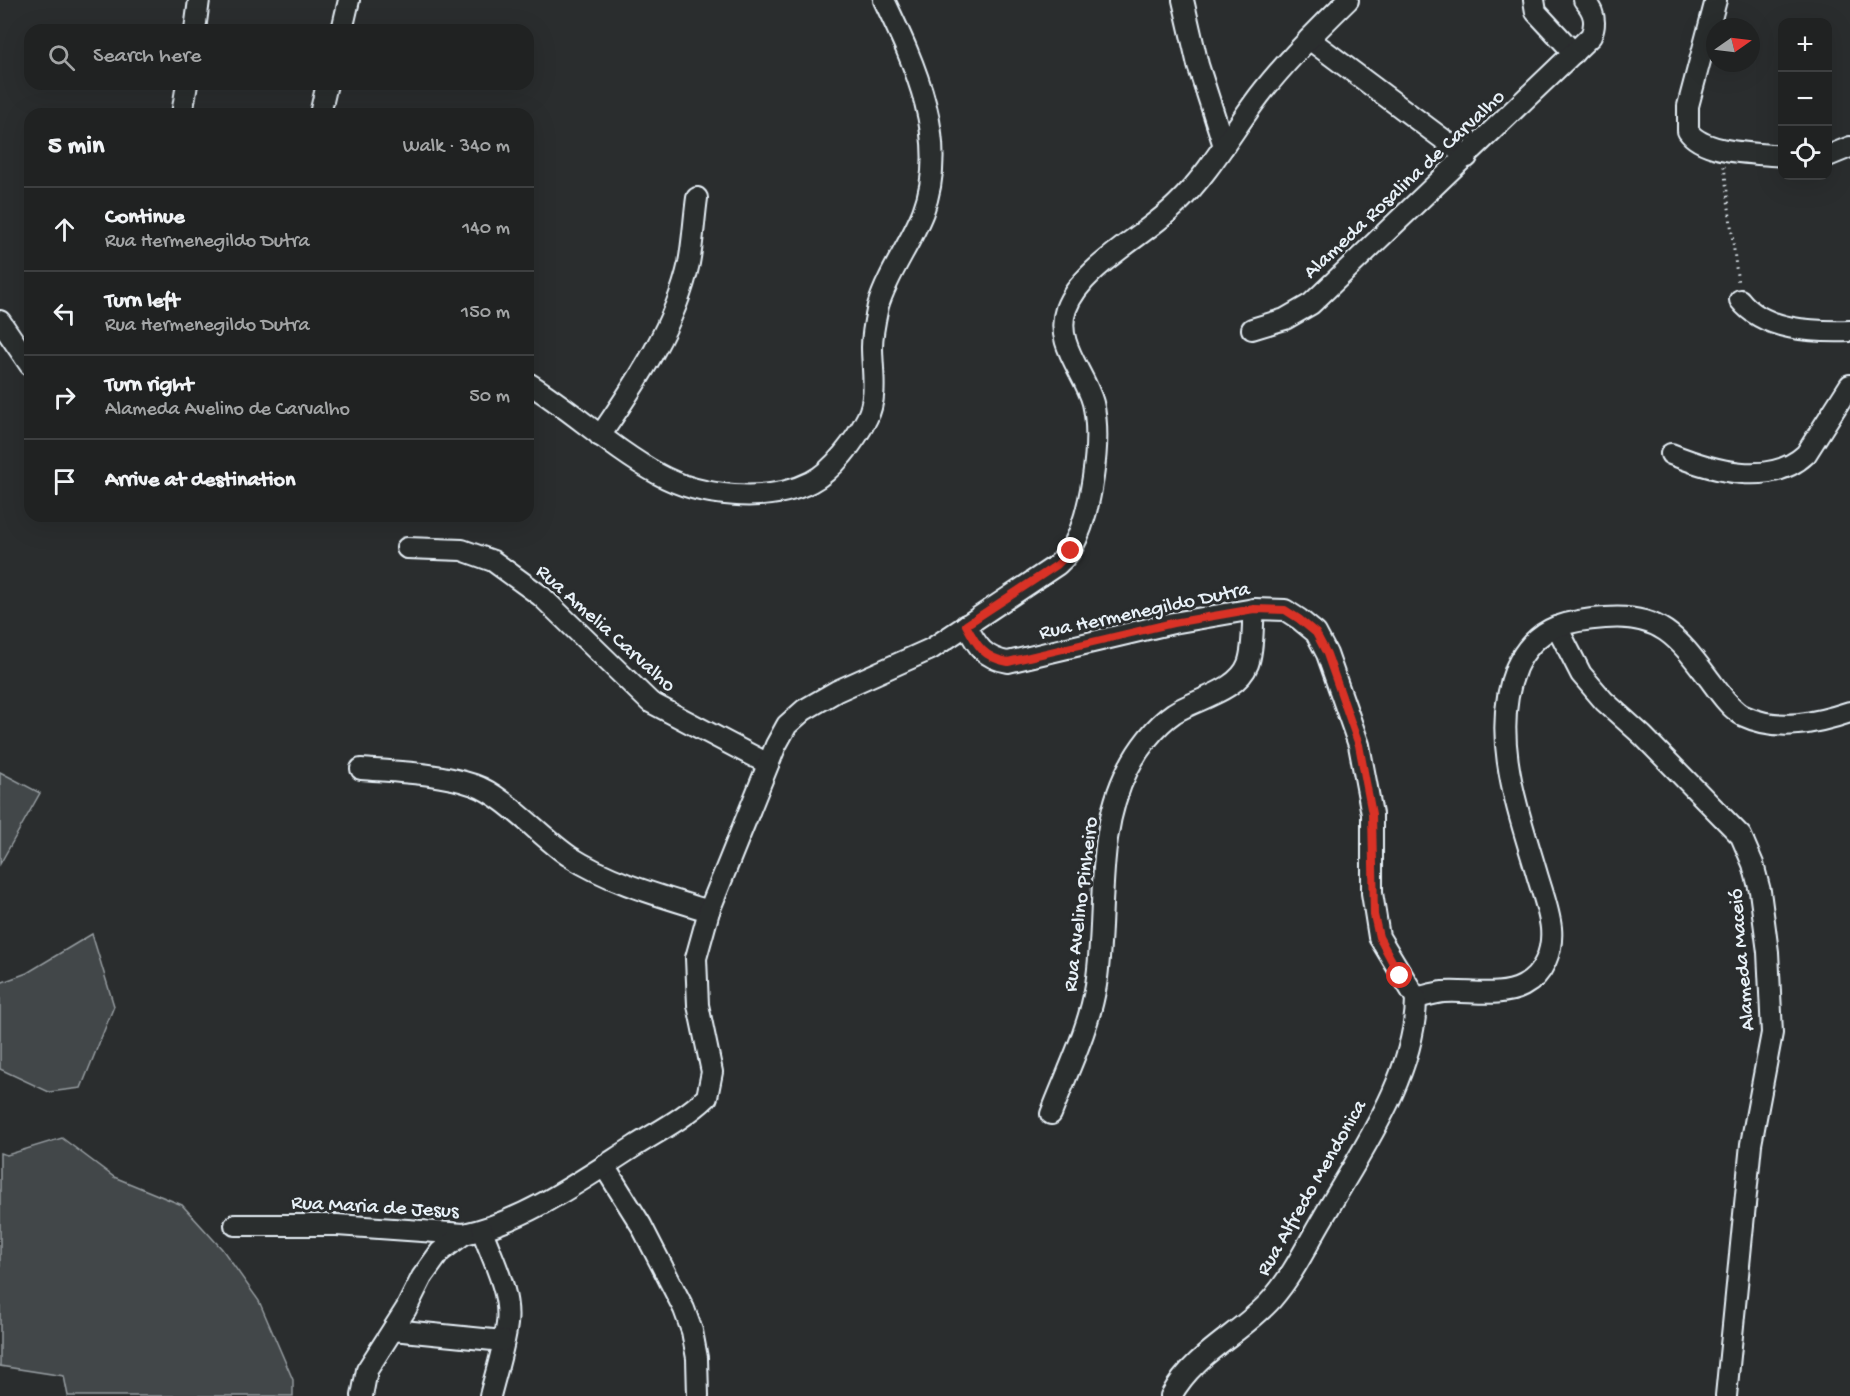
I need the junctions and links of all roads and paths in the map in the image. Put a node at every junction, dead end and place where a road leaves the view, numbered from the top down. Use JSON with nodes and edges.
{"nodes":[{"id":1,"x":199,"y":0,"type":"edge"},
{"id":2,"x":349,"y":0,"type":"edge"},
{"id":3,"x":885,"y":0,"type":"edge"},
{"id":4,"x":1183,"y":0,"type":"edge"},
{"id":5,"x":1348,"y":0,"type":"edge"},
{"id":6,"x":1534,"y":0,"type":"edge"},
{"id":7,"x":1584,"y":0,"type":"edge"},
{"id":8,"x":1716,"y":0,"type":"edge"},
{"id":9,"x":196,"y":24,"type":"edge"},
{"id":10,"x":343,"y":24,"type":"edge"},
{"id":11,"x":1309,"y":39,"type":"junction"},
{"id":12,"x":1574,"y":53,"type":"junction"},
{"id":13,"x":186,"y":90,"type":"edge"},
{"id":14,"x":326,"y":90,"type":"edge"},
{"id":15,"x":183,"y":108,"type":"edge"},
{"id":16,"x":321,"y":108,"type":"edge"},
{"id":17,"x":1224,"y":146,"type":"junction"},
{"id":18,"x":1850,"y":147,"type":"edge"},
{"id":19,"x":1721,"y":149,"type":"junction"},
{"id":20,"x":1832,"y":154,"type":"edge"},
{"id":21,"x":1778,"y":156,"type":"edge"},
{"id":22,"x":1467,"y":157,"type":"junction"},
{"id":23,"x":697,"y":198,"type":"dead end"},
{"id":24,"x":1740,"y":300,"type":"joint"},
{"id":25,"x":0,"y":321,"type":"edge"},
{"id":26,"x":1252,"y":329,"type":"dead end"},
{"id":27,"x":1850,"y":331,"type":"edge"},
{"id":28,"x":24,"y":356,"type":"edge"},
{"id":29,"x":1850,"y":385,"type":"edge"},
{"id":30,"x":534,"y":387,"type":"edge"},
{"id":31,"x":600,"y":436,"type":"junction"},
{"id":32,"x":1671,"y":454,"type":"dead end"},
{"id":33,"x":407,"y":548,"type":"dead end"},
{"id":34,"x":1254,"y":609,"type":"junction"},
{"id":35,"x":966,"y":625,"type":"junction"},
{"id":36,"x":1557,"y":627,"type":"junction"},
{"id":37,"x":1850,"y":712,"type":"edge"},
{"id":38,"x":768,"y":764,"type":"junction"},
{"id":39,"x":361,"y":769,"type":"dead end"},
{"id":40,"x":709,"y":911,"type":"junction"},
{"id":41,"x":1416,"y":998,"type":"junction"},
{"id":42,"x":1051,"y":1114,"type":"dead end"},
{"id":43,"x":604,"y":1166,"type":"junction"},
{"id":44,"x":235,"y":1225,"type":"dead end"},
{"id":45,"x":473,"y":1232,"type":"junction"},
{"id":46,"x":393,"y":1330,"type":"junction"},
{"id":47,"x":503,"y":1341,"type":"junction"},
{"id":48,"x":362,"y":1396,"type":"edge"},
{"id":49,"x":490,"y":1396,"type":"edge"},
{"id":50,"x":698,"y":1396,"type":"edge"},
{"id":51,"x":1172,"y":1396,"type":"edge"},
{"id":52,"x":1726,"y":1396,"type":"edge"}],
"edges":[{"from":1,"to":9,"type":"street"},
{"from":2,"to":10,"type":"street"},
{"from":3,"to":31,"type":"street"},
{"from":4,"to":17,"type":"street"},
{"from":5,"to":11,"type":"street","name":"Rua Maria de Jesus"},
{"from":6,"to":12,"type":"street"},
{"from":7,"to":12,"type":"street","name":"Alameda Rosalina de Carvalho"},
{"from":8,"to":19,"type":"street"},
{"from":11,"to":17,"type":"street","name":"Rua Maria de Jesus"},
{"from":11,"to":22,"type":"street"},
{"from":12,"to":22,"type":"street","name":"Alameda Rosalina de Carvalho"},
{"from":13,"to":15,"type":"street"},
{"from":14,"to":16,"type":"street"},
{"from":17,"to":35,"type":"street","name":"Rua Maria de Jesus"},
{"from":18,"to":20,"type":"street"},
{"from":19,"to":21,"type":"street"},
{"from":19,"to":24,"type":"path"},
{"from":22,"to":26,"type":"street","name":"Alameda Rosalina de Carvalho"},
{"from":23,"to":31,"type":"street"},
{"from":24,"to":27,"type":"street"},
{"from":25,"to":28,"type":"street"},
{"from":29,"to":32,"type":"street"},
{"from":30,"to":31,"type":"street"},
{"from":33,"to":38,"type":"street","name":"Rua Amelia Carvalho"},
{"from":34,"to":35,"type":"street","name":"Rua Hermenegildo Dutra"},
{"from":34,"to":41,"type":"street","name":"Rua Hermenegildo Dutra"},
{"from":34,"to":42,"type":"street","name":"Rua Avelino Pinheiro"},
{"from":35,"to":38,"type":"street","name":"Rua Maria de Jesus"},
{"from":36,"to":37,"type":"street"},
{"from":36,"to":41,"type":"street"},
{"from":36,"to":52,"type":"street","name":"Alameda Maceió"},
{"from":38,"to":40,"type":"street","name":"Rua Maria de Jesus"},
{"from":39,"to":40,"type":"street"},
{"from":40,"to":43,"type":"street","name":"Rua Maria de Jesus"},
{"from":41,"to":51,"type":"street","name":"Rua Alfredo Mendonica"},
{"from":43,"to":45,"type":"street","name":"Rua Maria de Jesus"},
{"from":43,"to":50,"type":"street"},
{"from":44,"to":45,"type":"street","name":"Rua Maria de Jesus"},
{"from":45,"to":46,"type":"street"},
{"from":45,"to":47,"type":"street"},
{"from":46,"to":47,"type":"street"},
{"from":46,"to":48,"type":"street"},
{"from":47,"to":49,"type":"street"}]}
